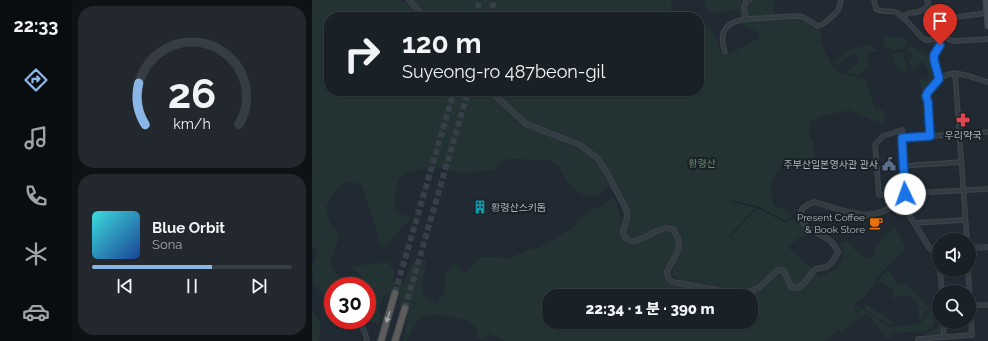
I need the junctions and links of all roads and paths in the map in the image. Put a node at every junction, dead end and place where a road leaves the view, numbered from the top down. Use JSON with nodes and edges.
{"nodes":[{"id":1,"x":409,"y":0,"type":"edge"},
{"id":2,"x":749,"y":0,"type":"edge"},
{"id":3,"x":841,"y":0,"type":"edge"},
{"id":4,"x":874,"y":0,"type":"edge"},
{"id":5,"x":927,"y":0,"type":"edge"},
{"id":6,"x":986,"y":0,"type":"edge"},
{"id":7,"x":929,"y":6,"type":"junction"},
{"id":8,"x":420,"y":12,"type":"edge"},
{"id":9,"x":931,"y":12,"type":"junction"},
{"id":10,"x":987,"y":13,"type":"edge"},
{"id":11,"x":902,"y":17,"type":"junction"},
{"id":12,"x":746,"y":19,"type":"junction"},
{"id":13,"x":988,"y":26,"type":"edge"},
{"id":14,"x":939,"y":38,"type":"junction"},
{"id":15,"x":988,"y":39,"type":"edge"},
{"id":16,"x":725,"y":52,"type":"dead end"},
{"id":17,"x":956,"y":73,"type":"junction"},
{"id":18,"x":939,"y":79,"type":"junction"},
{"id":19,"x":988,"y":82,"type":"edge"},
{"id":20,"x":495,"y":96,"type":"edge"},
{"id":21,"x":988,"y":132,"type":"edge"},
{"id":22,"x":960,"y":134,"type":"junction"},
{"id":23,"x":930,"y":136,"type":"junction"},
{"id":24,"x":902,"y":138,"type":"junction"},
{"id":25,"x":962,"y":162,"type":"junction"},
{"id":26,"x":903,"y":166,"type":"junction"},
{"id":27,"x":988,"y":189,"type":"edge"},
{"id":28,"x":963,"y":190,"type":"junction"},
{"id":29,"x":905,"y":194,"type":"junction"},
{"id":30,"x":965,"y":220,"type":"junction"},
{"id":31,"x":914,"y":223,"type":"junction"},
{"id":32,"x":966,"y":233,"type":"edge"},
{"id":33,"x":988,"y":247,"type":"edge"},
{"id":34,"x":976,"y":248,"type":"edge"},
{"id":35,"x":932,"y":249,"type":"edge"},
{"id":36,"x":395,"y":293,"type":"tunnel mouth"},
{"id":37,"x":976,"y":305,"type":"edge"},
{"id":38,"x":988,"y":305,"type":"edge"},
{"id":39,"x":405,"y":308,"type":"tunnel mouth"},
{"id":40,"x":363,"y":329,"type":"edge"},
{"id":41,"x":944,"y":329,"type":"edge"},
{"id":42,"x":972,"y":329,"type":"edge"},
{"id":43,"x":962,"y":336,"type":"junction"},
{"id":44,"x":944,"y":337,"type":"junction"},
{"id":45,"x":918,"y":340,"type":"edge"},
{"id":46,"x":367,"y":341,"type":"edge"},
{"id":47,"x":381,"y":341,"type":"edge"},
{"id":48,"x":395,"y":341,"type":"edge"},
{"id":49,"x":963,"y":341,"type":"edge"}],
"edges":[{"from":1,"to":8,"type":"street"},
{"from":2,"to":12,"type":"street"},
{"from":3,"to":12,"type":"street"},
{"from":4,"to":11,"type":"street"},
{"from":5,"to":7,"type":"street"},
{"from":6,"to":10,"type":"main road"},
{"from":7,"to":9,"type":"street"},
{"from":7,"to":11,"type":"street"},
{"from":9,"to":10,"type":"street"},
{"from":9,"to":14,"type":"street"},
{"from":10,"to":13,"type":"main road"},
{"from":11,"to":14,"type":"street"},
{"from":12,"to":16,"type":"street"},
{"from":14,"to":15,"type":"street"},
{"from":14,"to":18,"type":"street"},
{"from":17,"to":18,"type":"street"},
{"from":17,"to":19,"type":"street"},
{"from":17,"to":22,"type":"street"},
{"from":18,"to":23,"type":"street"},
{"from":20,"to":31,"type":"street"},
{"from":21,"to":22,"type":"street"},
{"from":22,"to":23,"type":"street"},
{"from":22,"to":25,"type":"street"},
{"from":23,"to":24,"type":"street"},
{"from":24,"to":26,"type":"street"},
{"from":24,"to":29,"type":"street"},
{"from":25,"to":26,"type":"street"},
{"from":25,"to":28,"type":"street"},
{"from":26,"to":29,"type":"street"},
{"from":27,"to":28,"type":"street"},
{"from":28,"to":29,"type":"street"},
{"from":28,"to":30,"type":"street"},
{"from":30,"to":31,"type":"street"},
{"from":30,"to":32,"type":"street"},
{"from":31,"to":35,"type":"street"},
{"from":33,"to":34,"type":"street"},
{"from":36,"to":47,"type":"highway","one_way":true},
{"from":37,"to":38,"type":"street"},
{"from":39,"to":48,"type":"highway"},
{"from":40,"to":46,"type":"street"},
{"from":41,"to":44,"type":"street"},
{"from":42,"to":43,"type":"street"},
{"from":43,"to":44,"type":"street"},
{"from":43,"to":49,"type":"street"},
{"from":44,"to":45,"type":"street"}]}
